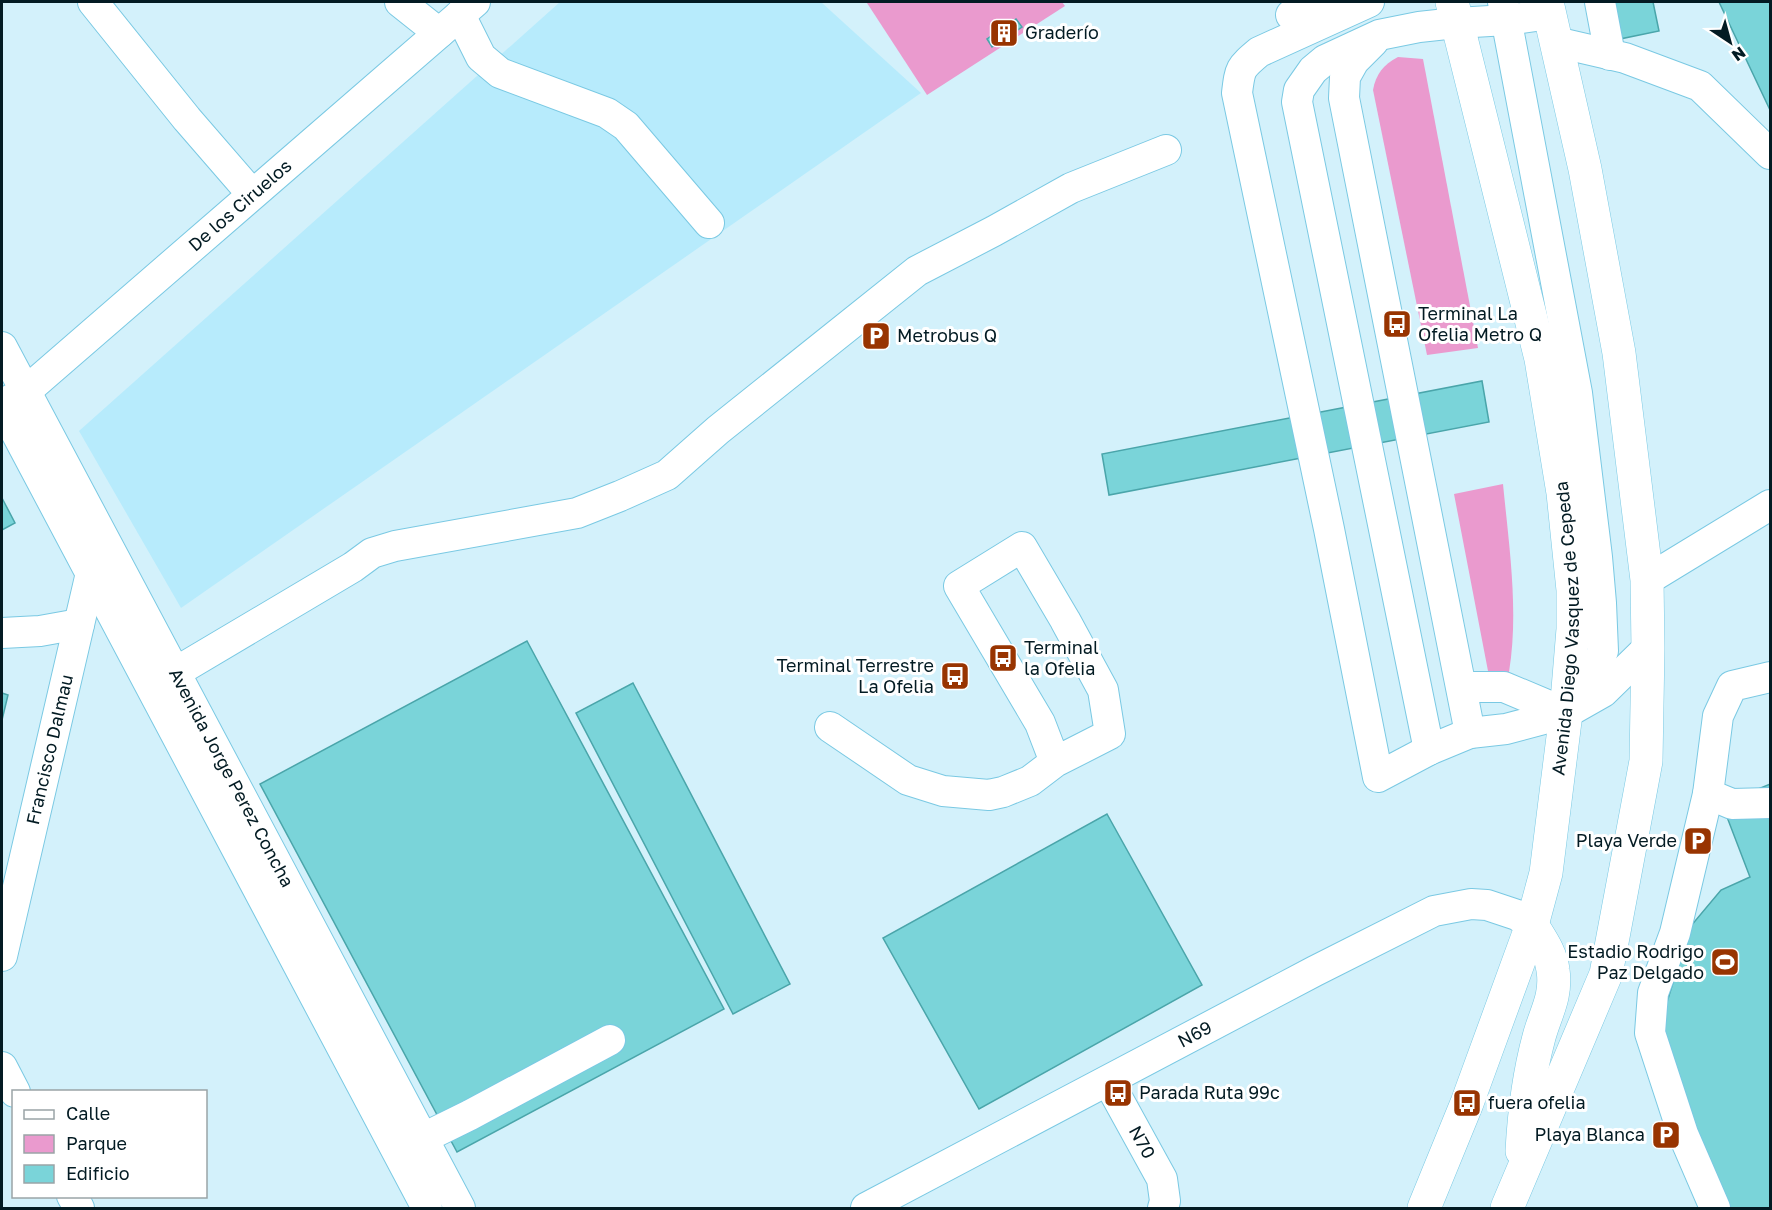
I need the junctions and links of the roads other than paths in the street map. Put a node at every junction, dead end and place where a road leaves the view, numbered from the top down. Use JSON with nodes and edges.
{"nodes":[{"id":1,"x":93,"y":2,"type":"edge"},
{"id":2,"x":400,"y":2,"type":"edge"},
{"id":3,"x":1318,"y":2,"type":"edge"},
{"id":4,"x":1370,"y":2,"type":"edge"},
{"id":5,"x":1600,"y":2,"type":"edge"},
{"id":6,"x":1505,"y":11,"type":"edge"},
{"id":7,"x":1454,"y":12,"type":"edge"},
{"id":8,"x":1291,"y":15,"type":"dead end"},
{"id":9,"x":458,"y":16,"type":"edge"},
{"id":10,"x":1551,"y":19,"type":"edge"},
{"id":11,"x":1379,"y":35,"type":"junction"},
{"id":12,"x":1610,"y":55,"type":"junction"},
{"id":13,"x":1166,"y":150,"type":"dead end"},
{"id":14,"x":1770,"y":154,"type":"edge"},
{"id":15,"x":252,"y":194,"type":"junction"},
{"id":16,"x":709,"y":223,"type":"dead end"},
{"id":17,"x":2,"y":347,"type":"edge"},
{"id":18,"x":9,"y":401,"type":"edge"},
{"id":19,"x":1770,"y":505,"type":"edge"},
{"id":20,"x":103,"y":566,"type":"junction"},
{"id":21,"x":1647,"y":580,"type":"junction"},
{"id":22,"x":79,"y":624,"type":"junction"},
{"id":23,"x":2,"y":633,"type":"edge"},
{"id":24,"x":1648,"y":648,"type":"junction"},
{"id":25,"x":176,"y":672,"type":"junction"},
{"id":26,"x":1770,"y":677,"type":"edge"},
{"id":27,"x":1462,"y":687,"type":"junction"},
{"id":28,"x":1566,"y":713,"type":"junction"},
{"id":29,"x":830,"y":728,"type":"dead end"},
{"id":30,"x":1470,"y":733,"type":"junction"},
{"id":31,"x":1429,"y":750,"type":"junction"},
{"id":32,"x":1055,"y":762,"type":"junction"},
{"id":33,"x":1708,"y":794,"type":"junction"},
{"id":34,"x":1770,"y":803,"type":"edge"},
{"id":35,"x":1532,"y":925,"type":"junction"},
{"id":36,"x":2,"y":956,"type":"edge"},
{"id":37,"x":610,"y":1040,"type":"dead end"},
{"id":38,"x":2,"y":1067,"type":"edge"},
{"id":39,"x":1108,"y":1081,"type":"junction"},
{"id":40,"x":14,"y":1090,"type":"edge"},
{"id":41,"x":410,"y":1145,"type":"junction"},
{"id":42,"x":1521,"y":1177,"type":"junction"},
{"id":43,"x":427,"y":1209,"type":"edge"},
{"id":44,"x":460,"y":1209,"type":"edge"},
{"id":45,"x":866,"y":1209,"type":"edge"},
{"id":46,"x":1163,"y":1209,"type":"edge"},
{"id":47,"x":1424,"y":1209,"type":"edge"},
{"id":48,"x":1507,"y":1209,"type":"edge"},
{"id":49,"x":1527,"y":1209,"type":"edge"},
{"id":50,"x":1715,"y":1209,"type":"edge"}],
"edges":[{"from":1,"to":15,"type":"street"},
{"from":2,"to":9,"type":"street"},
{"from":3,"to":8,"type":"street"},
{"from":4,"to":31,"type":"street"},
{"from":5,"to":12,"type":"street"},
{"from":6,"to":7,"type":"street"},
{"from":6,"to":10,"type":"street"},
{"from":6,"to":28,"type":"street"},
{"from":7,"to":11,"type":"street"},
{"from":7,"to":28,"type":"main road","name":"Avenida Diego Vasquez de Cepeda"},
{"from":9,"to":15,"type":"street","name":"De los Ciruelos"},
{"from":9,"to":16,"type":"street"},
{"from":10,"to":12,"type":"street"},
{"from":10,"to":21,"type":"main road"},
{"from":11,"to":27,"type":"street"},
{"from":11,"to":31,"type":"street"},
{"from":12,"to":14,"type":"street"},
{"from":13,"to":25,"type":"street"},
{"from":15,"to":18,"type":"street","name":"De los Ciruelos"},
{"from":17,"to":18,"type":"street","name":"Avenida Jorge Perez Concha"},
{"from":18,"to":20,"type":"street","name":"Avenida Jorge Perez Concha"},
{"from":19,"to":21,"type":"street"},
{"from":20,"to":22,"type":"street","name":"Francisco Dalmau"},
{"from":20,"to":25,"type":"street","name":"Avenida Jorge Perez Concha"},
{"from":20,"to":41,"type":"street","name":"Avenida Jorge Perez Concha"},
{"from":21,"to":24,"type":"main road"},
{"from":22,"to":23,"type":"street"},
{"from":22,"to":36,"type":"street","name":"Francisco Dalmau"},
{"from":24,"to":28,"type":"street"},
{"from":24,"to":42,"type":"main road"},
{"from":25,"to":41,"type":"street","name":"Avenida Jorge Perez Concha"},
{"from":26,"to":33,"type":"street"},
{"from":27,"to":28,"type":"street"},
{"from":27,"to":30,"type":"street"},
{"from":28,"to":30,"type":"street"},
{"from":28,"to":35,"type":"main road","name":"Avenida Diego Vasquez de Cepeda"},
{"from":29,"to":32,"type":"street"},
{"from":30,"to":31,"type":"street"},
{"from":32,"to":32,"type":"street"},
{"from":33,"to":34,"type":"street"},
{"from":33,"to":50,"type":"street"},
{"from":35,"to":39,"type":"street","name":"N69"},
{"from":35,"to":42,"type":"main road"},
{"from":35,"to":47,"type":"main road","name":"Avenida Diego Vasquez de Cepeda"},
{"from":37,"to":41,"type":"street"},
{"from":38,"to":40,"type":"street"},
{"from":39,"to":45,"type":"street","name":"N69"},
{"from":39,"to":46,"type":"street","name":"N70"},
{"from":41,"to":43,"type":"street","name":"Avenida Jorge Perez Concha"},
{"from":41,"to":44,"type":"street","name":"Avenida Jorge Perez Concha"},
{"from":42,"to":48,"type":"main road"},
{"from":42,"to":49,"type":"street"}]}
